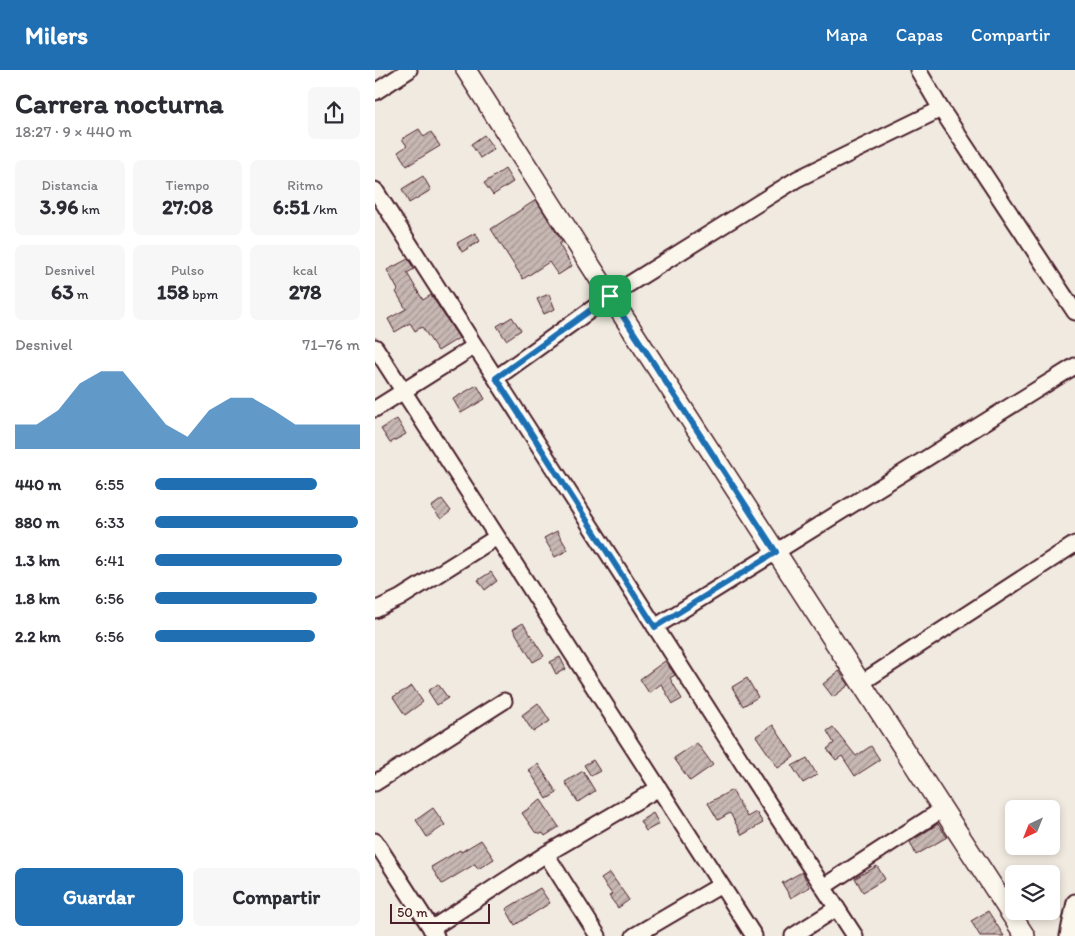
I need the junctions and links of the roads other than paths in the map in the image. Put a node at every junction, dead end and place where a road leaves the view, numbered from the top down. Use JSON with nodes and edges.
{"nodes":[{"id":1,"x":409,"y":70,"type":"edge"},
{"id":2,"x":466,"y":70,"type":"edge"},
{"id":3,"x":918,"y":70,"type":"edge"},
{"id":4,"x":375,"y":92,"type":"edge"},
{"id":5,"x":941,"y":110,"type":"junction"},
{"id":6,"x":375,"y":190,"type":"edge"},
{"id":7,"x":610,"y":296,"type":"junction"},
{"id":8,"x":1075,"y":312,"type":"edge"},
{"id":9,"x":475,"y":346,"type":"junction"},
{"id":10,"x":375,"y":347,"type":"edge"},
{"id":11,"x":1075,"y":366,"type":"edge"},
{"id":12,"x":496,"y":378,"type":"junction"},
{"id":13,"x":402,"y":390,"type":"junction"},
{"id":14,"x":375,"y":408,"type":"edge"},
{"id":15,"x":497,"y":537,"type":"junction"},
{"id":16,"x":1075,"y":544,"type":"edge"},
{"id":17,"x":776,"y":552,"type":"junction"},
{"id":18,"x":375,"y":610,"type":"edge"},
{"id":19,"x":655,"y":627,"type":"junction"},
{"id":20,"x":861,"y":683,"type":"junction"},
{"id":21,"x":504,"y":701,"type":"dead end"},
{"id":22,"x":375,"y":783,"type":"edge"},
{"id":23,"x":659,"y":788,"type":"junction"},
{"id":24,"x":943,"y":809,"type":"junction"},
{"id":25,"x":375,"y":841,"type":"edge"},
{"id":26,"x":546,"y":854,"type":"junction"},
{"id":27,"x":721,"y":885,"type":"junction"},
{"id":28,"x":823,"y":887,"type":"junction"},
{"id":29,"x":1075,"y":902,"type":"edge"},
{"id":30,"x":837,"y":908,"type":"junction"},
{"id":31,"x":433,"y":932,"type":"edge"},
{"id":32,"x":598,"y":936,"type":"edge"},
{"id":33,"x":634,"y":936,"type":"edge"},
{"id":34,"x":754,"y":936,"type":"edge"},
{"id":35,"x":793,"y":936,"type":"edge"},
{"id":36,"x":855,"y":936,"type":"edge"},
{"id":37,"x":1025,"y":936,"type":"edge"},
{"id":38,"x":1068,"y":936,"type":"edge"}],
"edges":[{"from":1,"to":4,"type":"street"},
{"from":2,"to":7,"type":"street"},
{"from":3,"to":5,"type":"street"},
{"from":5,"to":7,"type":"street"},
{"from":5,"to":8,"type":"street"},
{"from":6,"to":9,"type":"street"},
{"from":7,"to":12,"type":"street"},
{"from":7,"to":17,"type":"street"},
{"from":9,"to":12,"type":"street"},
{"from":9,"to":13,"type":"street"},
{"from":10,"to":13,"type":"street"},
{"from":11,"to":17,"type":"street"},
{"from":12,"to":19,"type":"street"},
{"from":13,"to":14,"type":"street"},
{"from":13,"to":15,"type":"street"},
{"from":15,"to":18,"type":"street"},
{"from":15,"to":23,"type":"street"},
{"from":16,"to":20,"type":"street"},
{"from":17,"to":19,"type":"street"},
{"from":17,"to":20,"type":"street"},
{"from":19,"to":28,"type":"street"},
{"from":20,"to":24,"type":"street"},
{"from":21,"to":22,"type":"street"},
{"from":23,"to":26,"type":"street"},
{"from":23,"to":27,"type":"street"},
{"from":24,"to":28,"type":"street"},
{"from":24,"to":37,"type":"street"},
{"from":25,"to":31,"type":"street"},
{"from":26,"to":31,"type":"street"},
{"from":26,"to":32,"type":"street"},
{"from":27,"to":33,"type":"street"},
{"from":27,"to":34,"type":"street"},
{"from":28,"to":30,"type":"street"},
{"from":29,"to":38,"type":"street"},
{"from":30,"to":35,"type":"street"},
{"from":30,"to":36,"type":"street"}]}
